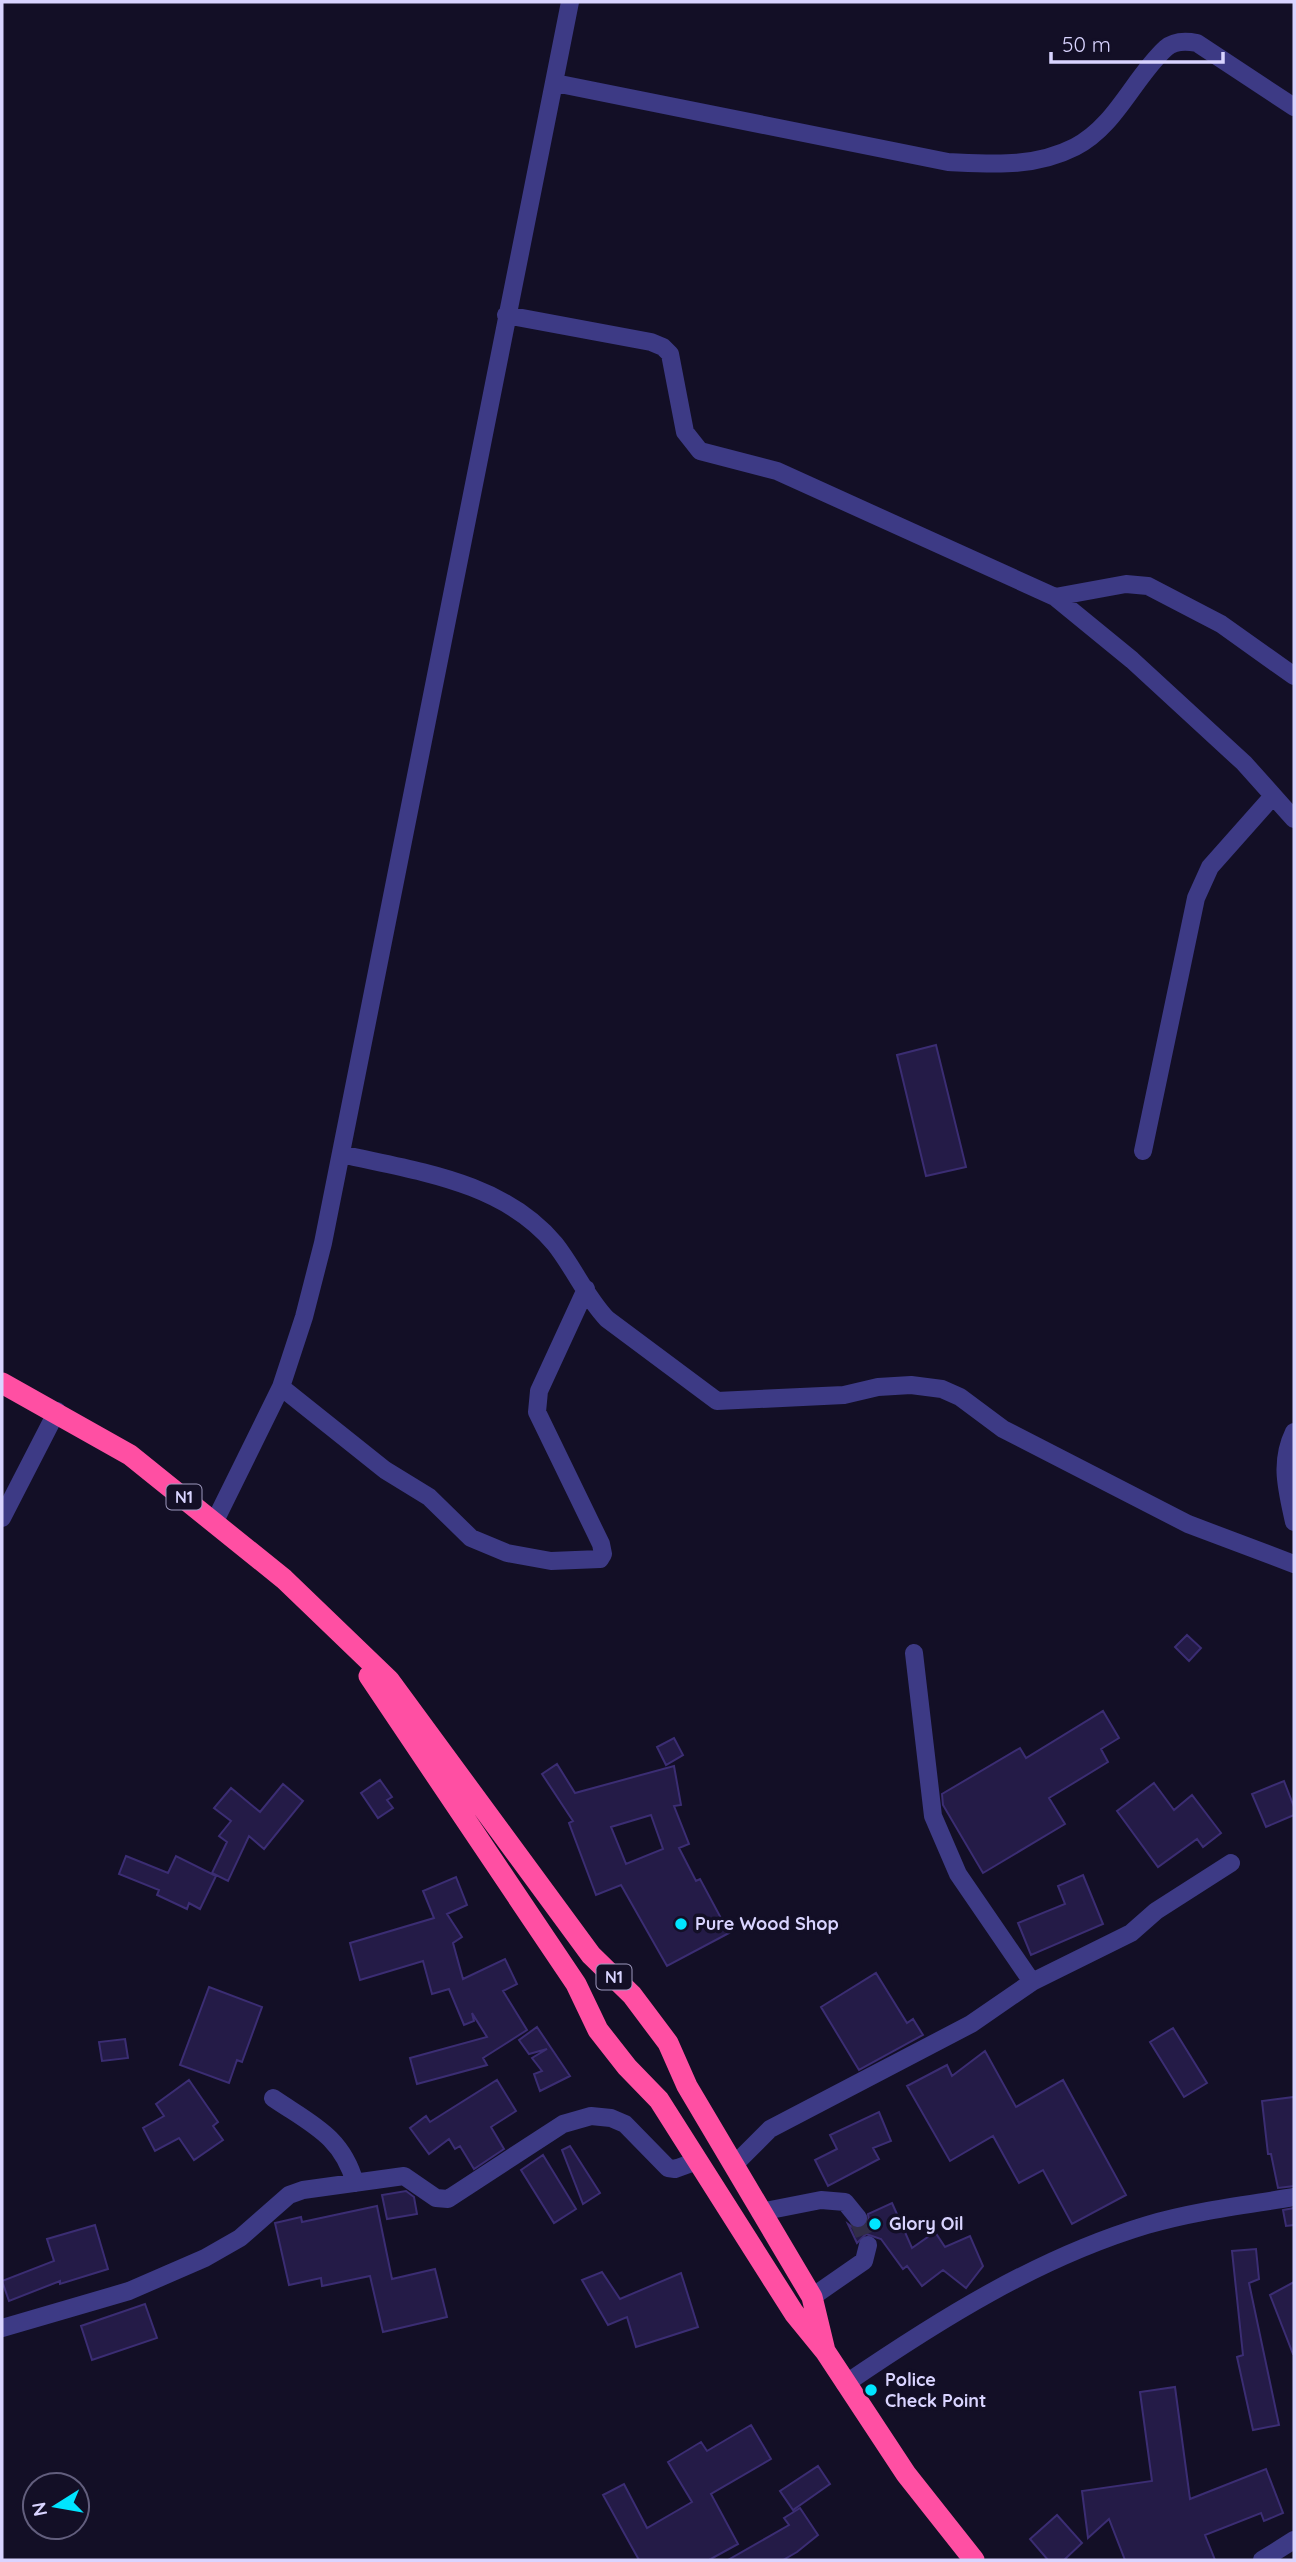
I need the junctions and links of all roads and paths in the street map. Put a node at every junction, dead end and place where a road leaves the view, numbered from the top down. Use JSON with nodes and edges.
{"nodes":[{"id":1,"x":570,"y":2,"type":"edge"},
{"id":2,"x":555,"y":83,"type":"junction"},
{"id":3,"x":1294,"y":107,"type":"edge"},
{"id":4,"x":506,"y":316,"type":"junction"},
{"id":5,"x":1055,"y":597,"type":"junction"},
{"id":6,"x":1294,"y":676,"type":"edge"},
{"id":7,"x":1272,"y":796,"type":"junction"},
{"id":8,"x":1294,"y":819,"type":"edge"},
{"id":9,"x":1143,"y":1151,"type":"dead end"},
{"id":10,"x":341,"y":1154,"type":"junction"},
{"id":11,"x":586,"y":1289,"type":"junction"},
{"id":12,"x":2,"y":1383,"type":"edge"},
{"id":13,"x":281,"y":1387,"type":"junction"},
{"id":14,"x":57,"y":1412,"type":"junction"},
{"id":15,"x":1294,"y":1432,"type":"edge"},
{"id":16,"x":2,"y":1518,"type":"edge"},
{"id":17,"x":215,"y":1521,"type":"junction"},
{"id":18,"x":1294,"y":1522,"type":"edge"},
{"id":19,"x":1294,"y":1564,"type":"edge"},
{"id":20,"x":345,"y":1640,"type":"junction"},
{"id":21,"x":914,"y":1653,"type":"dead end"},
{"id":22,"x":1231,"y":1863,"type":"dead end"},
{"id":23,"x":1032,"y":1982,"type":"junction"},
{"id":24,"x":273,"y":2098,"type":"dead end"},
{"id":25,"x":697,"y":2161,"type":"junction"},
{"id":26,"x":734,"y":2165,"type":"junction"},
{"id":27,"x":355,"y":2183,"type":"junction"},
{"id":28,"x":1294,"y":2197,"type":"edge"},
{"id":29,"x":761,"y":2212,"type":"junction"},
{"id":30,"x":858,"y":2218,"type":"tunnel mouth"},
{"id":31,"x":868,"y":2245,"type":"dead end"},
{"id":32,"x":813,"y":2297,"type":"junction"},
{"id":33,"x":2,"y":2328,"type":"edge"},
{"id":34,"x":825,"y":2351,"type":"junction"},
{"id":35,"x":845,"y":2384,"type":"junction"},
{"id":36,"x":1294,"y":2539,"type":"edge"},
{"id":37,"x":974,"y":2560,"type":"edge"},
{"id":38,"x":1262,"y":2560,"type":"edge"}],
"edges":[{"from":1,"to":2,"type":"street"},
{"from":2,"to":3,"type":"street"},
{"from":2,"to":4,"type":"street"},
{"from":4,"to":5,"type":"street"},
{"from":4,"to":10,"type":"street"},
{"from":5,"to":6,"type":"street"},
{"from":5,"to":7,"type":"street"},
{"from":7,"to":8,"type":"street"},
{"from":7,"to":9,"type":"street"},
{"from":10,"to":11,"type":"street"},
{"from":10,"to":13,"type":"street"},
{"from":11,"to":13,"type":"street"},
{"from":11,"to":19,"type":"street"},
{"from":12,"to":14,"type":"highway","number":"N1"},
{"from":13,"to":17,"type":"street"},
{"from":14,"to":16,"type":"street"},
{"from":14,"to":17,"type":"highway","number":"N1"},
{"from":15,"to":18,"type":"street"},
{"from":17,"to":20,"type":"highway","number":"N1"},
{"from":20,"to":25,"type":"highway","number":"N1"},
{"from":20,"to":26,"type":"highway","number":"N1"},
{"from":21,"to":23,"type":"street"},
{"from":22,"to":23,"type":"street"},
{"from":23,"to":26,"type":"street"},
{"from":24,"to":27,"type":"street"},
{"from":25,"to":27,"type":"street"},
{"from":25,"to":34,"type":"highway","number":"N1"},
{"from":26,"to":29,"type":"highway","number":"N1"},
{"from":27,"to":33,"type":"street"},
{"from":28,"to":35,"type":"street"},
{"from":29,"to":30,"type":"street"},
{"from":29,"to":32,"type":"highway","number":"N1"},
{"from":31,"to":32,"type":"street"},
{"from":32,"to":34,"type":"highway","number":"N1"},
{"from":34,"to":35,"type":"highway","number":"N1"},
{"from":35,"to":37,"type":"highway","number":"N1"},
{"from":36,"to":38,"type":"street"}]}
